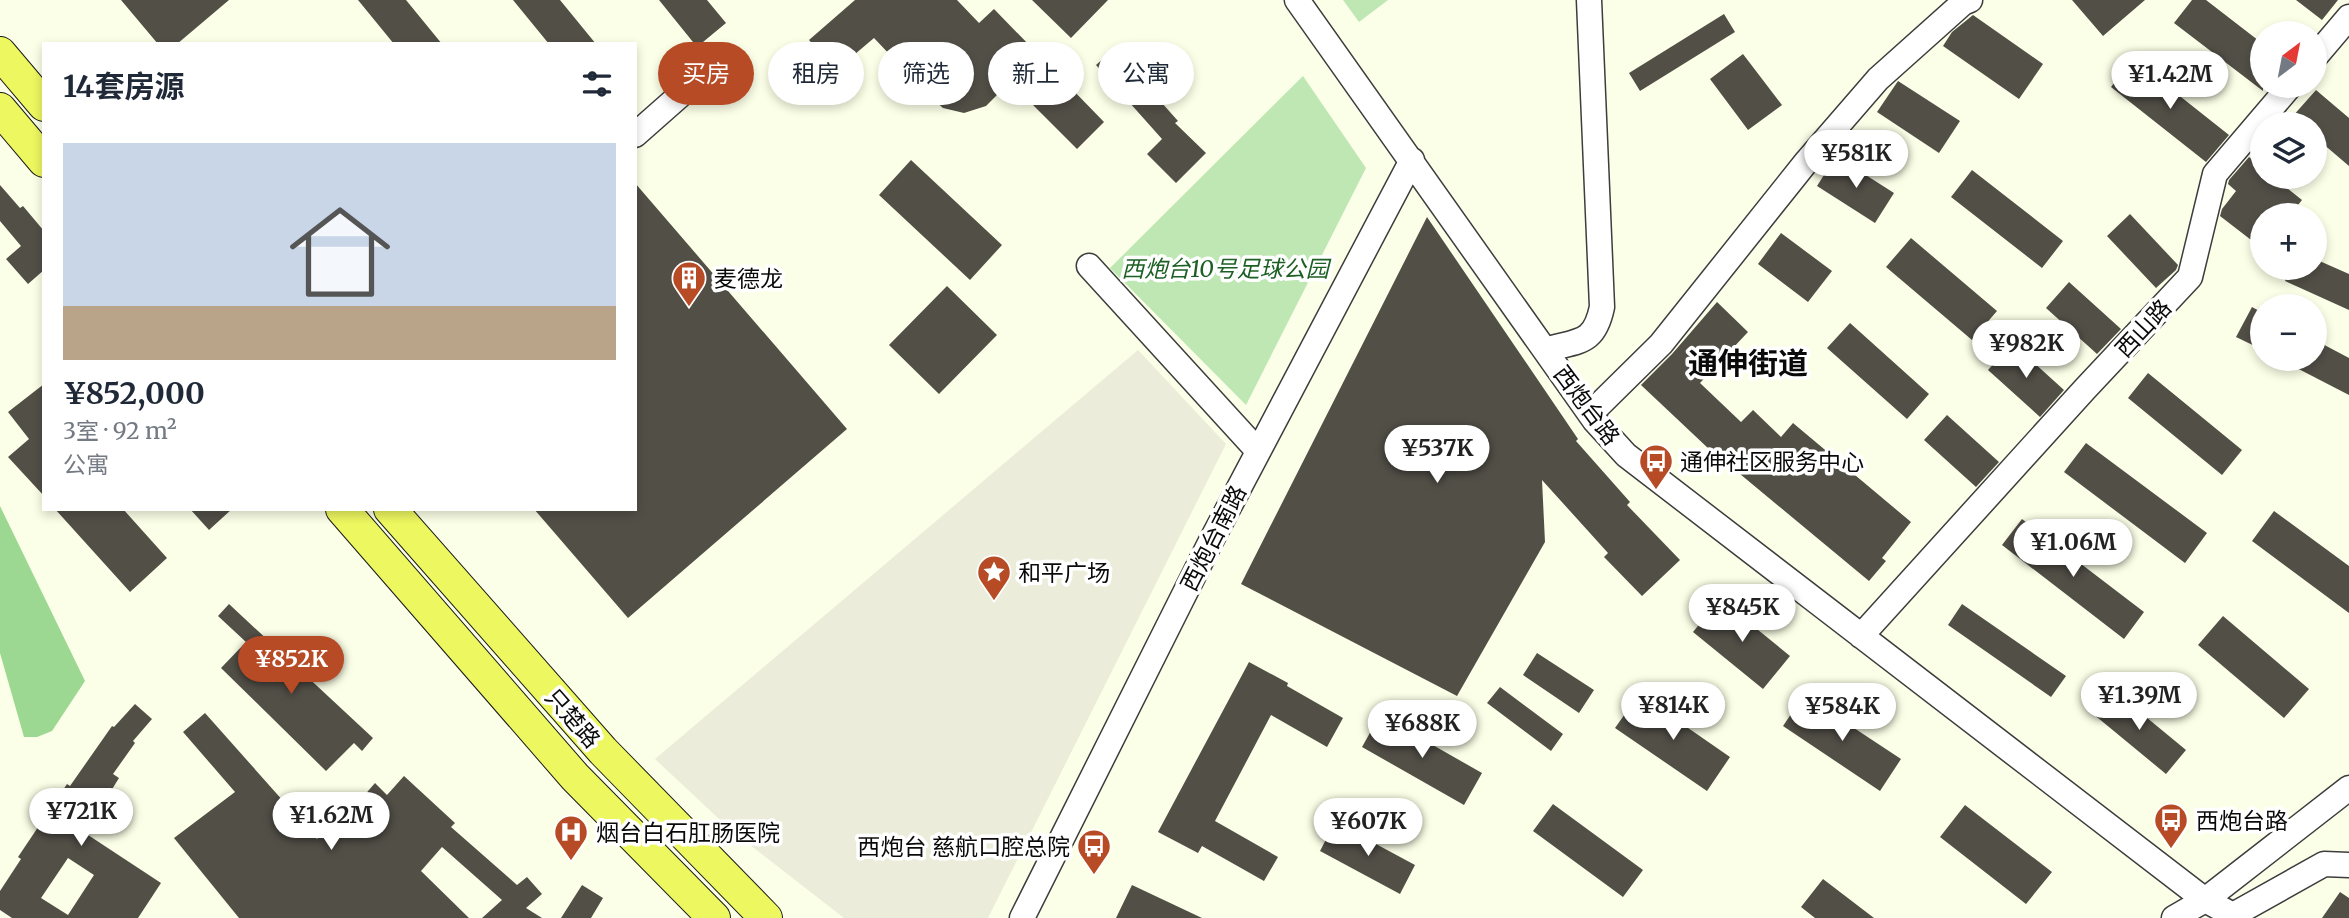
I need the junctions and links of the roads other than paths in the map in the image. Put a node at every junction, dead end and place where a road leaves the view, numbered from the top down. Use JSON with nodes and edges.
{"nodes":[{"id":1,"x":1297,"y":0,"type":"edge"},
{"id":2,"x":1589,"y":0,"type":"edge"},
{"id":3,"x":1970,"y":0,"type":"edge"},
{"id":4,"x":2349,"y":17,"type":"edge"},
{"id":5,"x":2328,"y":42,"type":"edge"},
{"id":6,"x":0,"y":53,"type":"edge"},
{"id":7,"x":2280,"y":98,"type":"edge"},
{"id":8,"x":42,"y":103,"type":"edge"},
{"id":9,"x":669,"y":105,"type":"edge"},
{"id":10,"x":0,"y":109,"type":"edge"},
{"id":11,"x":637,"y":133,"type":"edge"},
{"id":12,"x":42,"y":159,"type":"edge"},
{"id":13,"x":1412,"y":160,"type":"junction"},
{"id":14,"x":1089,"y":266,"type":"dead end"},
{"id":15,"x":1545,"y":349,"type":"junction"},
{"id":16,"x":1590,"y":414,"type":"junction"},
{"id":17,"x":1258,"y":451,"type":"junction"},
{"id":18,"x":344,"y":511,"type":"edge"},
{"id":19,"x":392,"y":511,"type":"edge"},
{"id":20,"x":1861,"y":636,"type":"junction"},
{"id":21,"x":2349,"y":788,"type":"edge"},
{"id":22,"x":2349,"y":865,"type":"edge"},
{"id":23,"x":2205,"y":900,"type":"junction"},
{"id":24,"x":714,"y":918,"type":"edge"},
{"id":25,"x":766,"y":918,"type":"edge"},
{"id":26,"x":1022,"y":918,"type":"edge"},
{"id":27,"x":2174,"y":918,"type":"edge"}],
"edges":[{"from":1,"to":13,"type":"street","name":"西炮台路"},
{"from":2,"to":15,"type":"street"},
{"from":3,"to":16,"type":"street"},
{"from":4,"to":5,"type":"street"},
{"from":6,"to":8,"type":"main road"},
{"from":7,"to":20,"type":"street","name":"西山路"},
{"from":9,"to":11,"type":"street"},
{"from":10,"to":12,"type":"main road"},
{"from":13,"to":15,"type":"street","name":"西炮台路"},
{"from":13,"to":17,"type":"street","name":"西炮台南路"},
{"from":14,"to":17,"type":"street"},
{"from":15,"to":16,"type":"street","name":"西炮台路"},
{"from":16,"to":20,"type":"street","name":"西炮台路"},
{"from":17,"to":26,"type":"street","name":"西炮台南路"},
{"from":18,"to":24,"type":"main road","name":"只楚路"},
{"from":19,"to":25,"type":"main road","name":"只楚路"},
{"from":20,"to":23,"type":"street","name":"西炮台路"},
{"from":21,"to":23,"type":"street"},
{"from":22,"to":23,"type":"street","name":"西炮台路"},
{"from":23,"to":27,"type":"street"}]}
